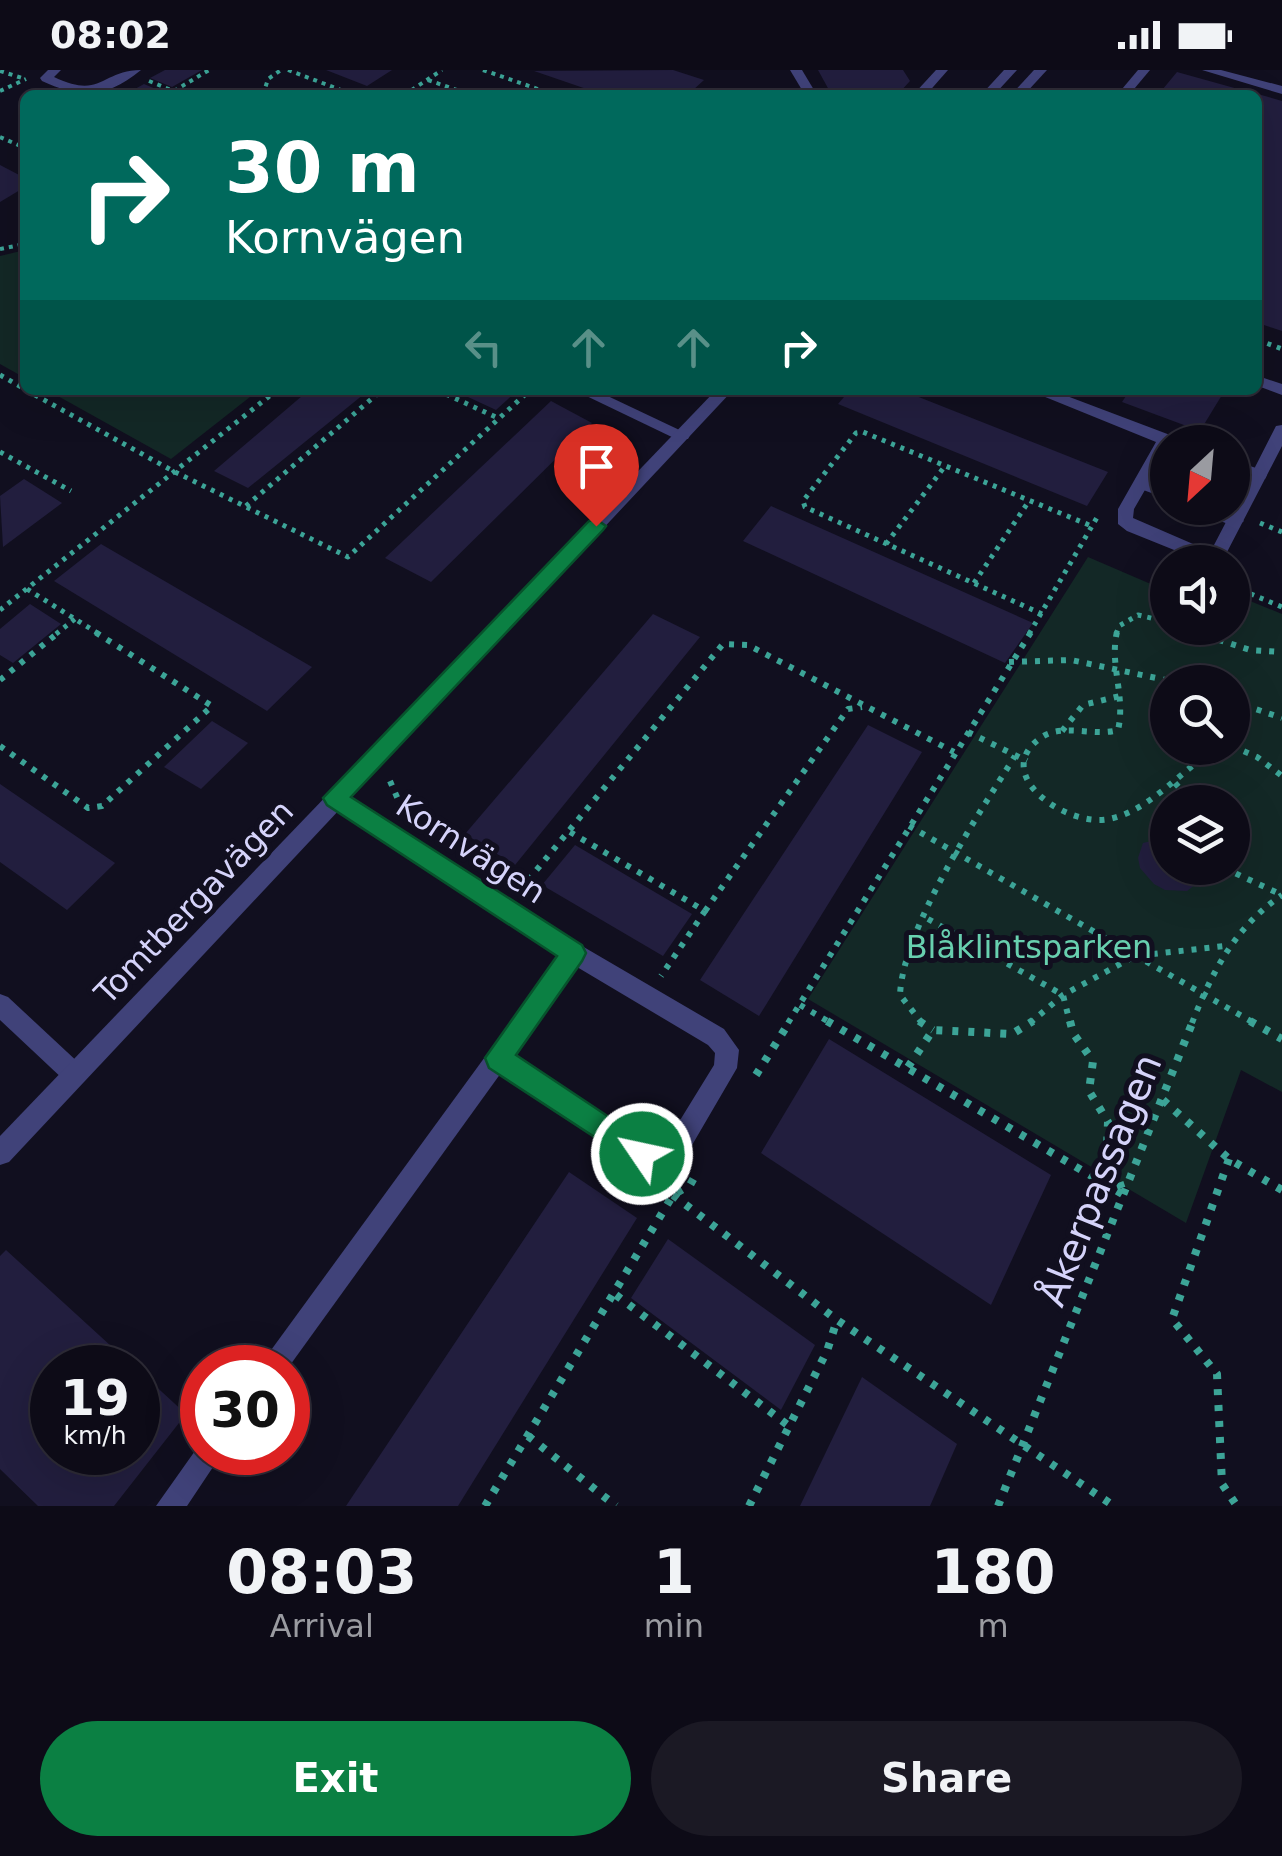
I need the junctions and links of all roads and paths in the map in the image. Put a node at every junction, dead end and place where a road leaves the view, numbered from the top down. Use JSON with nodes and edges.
{"nodes":[{"id":1,"x":55,"y":70,"type":"edge"},
{"id":2,"x":135,"y":70,"type":"edge"},
{"id":3,"x":209,"y":70,"type":"edge"},
{"id":4,"x":280,"y":70,"type":"edge"},
{"id":5,"x":288,"y":70,"type":"edge"},
{"id":6,"x":442,"y":70,"type":"edge"},
{"id":7,"x":483,"y":70,"type":"edge"},
{"id":8,"x":942,"y":70,"type":"edge"},
{"id":9,"x":1011,"y":70,"type":"edge"},
{"id":10,"x":1042,"y":70,"type":"edge"},
{"id":11,"x":1144,"y":70,"type":"edge"},
{"id":12,"x":1208,"y":70,"type":"edge"},
{"id":13,"x":928,"y":75,"type":"edge"},
{"id":14,"x":27,"y":79,"type":"dead end"},
{"id":15,"x":428,"y":80,"type":"junction"},
{"id":16,"x":335,"y":88,"type":"joint"},
{"id":17,"x":74,"y":90,"type":"edge"},
{"id":18,"x":102,"y":90,"type":"edge"},
{"id":19,"x":176,"y":90,"type":"edge"},
{"id":20,"x":265,"y":90,"type":"edge"},
{"id":21,"x":340,"y":90,"type":"edge"},
{"id":22,"x":412,"y":90,"type":"edge"},
{"id":23,"x":457,"y":90,"type":"edge"},
{"id":24,"x":541,"y":90,"type":"edge"},
{"id":25,"x":992,"y":90,"type":"edge"},
{"id":26,"x":1023,"y":90,"type":"edge"},
{"id":27,"x":1128,"y":90,"type":"edge"},
{"id":28,"x":1282,"y":90,"type":"edge"},
{"id":29,"x":0,"y":91,"type":"edge"},
{"id":30,"x":35,"y":395,"type":"edge"},
{"id":31,"x":272,"y":395,"type":"edge"},
{"id":32,"x":376,"y":395,"type":"edge"},
{"id":33,"x":448,"y":395,"type":"edge"},
{"id":34,"x":525,"y":395,"type":"edge"},
{"id":35,"x":593,"y":395,"type":"edge"},
{"id":36,"x":720,"y":395,"type":"edge"},
{"id":37,"x":1049,"y":395,"type":"edge"},
{"id":38,"x":500,"y":419,"type":"junction"},
{"id":39,"x":1282,"y":430,"type":"edge"},
{"id":40,"x":1150,"y":434,"type":"edge"},
{"id":41,"x":682,"y":436,"type":"junction"},
{"id":42,"x":0,"y":452,"type":"edge"},
{"id":43,"x":945,"y":466,"type":"junction"},
{"id":44,"x":1150,"y":469,"type":"edge"},
{"id":45,"x":173,"y":471,"type":"junction"},
{"id":46,"x":1250,"y":472,"type":"edge"},
{"id":47,"x":1259,"y":475,"type":"junction"},
{"id":48,"x":1141,"y":483,"type":"junction"},
{"id":49,"x":1150,"y":486,"type":"edge"},
{"id":50,"x":71,"y":491,"type":"dead end"},
{"id":51,"x":1250,"y":493,"type":"edge"},
{"id":52,"x":1029,"y":501,"type":"junction"},
{"id":53,"x":246,"y":506,"type":"junction"},
{"id":54,"x":1100,"y":511,"type":"dead end"},
{"id":55,"x":1124,"y":520,"type":"junction"},
{"id":56,"x":1234,"y":525,"type":"edge"},
{"id":57,"x":1091,"y":527,"type":"junction"},
{"id":58,"x":886,"y":544,"type":"junction"},
{"id":59,"x":974,"y":583,"type":"junction"},
{"id":60,"x":27,"y":589,"type":"junction"},
{"id":61,"x":1250,"y":594,"type":"edge"},
{"id":62,"x":1282,"y":607,"type":"edge"},
{"id":63,"x":0,"y":610,"type":"edge"},
{"id":64,"x":1042,"y":614,"type":"junction"},
{"id":65,"x":1150,"y":618,"type":"edge"},
{"id":66,"x":75,"y":619,"type":"junction"},
{"id":67,"x":1235,"y":645,"type":"edge"},
{"id":68,"x":1282,"y":652,"type":"edge"},
{"id":69,"x":1009,"y":662,"type":"junction"},
{"id":70,"x":1117,"y":667,"type":"junction"},
{"id":71,"x":1150,"y":676,"type":"edge"},
{"id":72,"x":0,"y":680,"type":"edge"},
{"id":73,"x":1120,"y":696,"type":"junction"},
{"id":74,"x":863,"y":707,"type":"junction"},
{"id":75,"x":1250,"y":707,"type":"edge"},
{"id":76,"x":1282,"y":718,"type":"edge"},
{"id":77,"x":1062,"y":731,"type":"junction"},
{"id":78,"x":968,"y":732,"type":"junction"},
{"id":79,"x":0,"y":746,"type":"edge"},
{"id":80,"x":954,"y":752,"type":"junction"},
{"id":81,"x":1250,"y":754,"type":"edge"},
{"id":82,"x":1014,"y":756,"type":"junction"},
{"id":83,"x":1026,"y":762,"type":"junction"},
{"id":84,"x":1198,"y":765,"type":"edge"},
{"id":85,"x":403,"y":766,"type":"dead end"},
{"id":86,"x":1282,"y":776,"type":"edge"},
{"id":87,"x":1175,"y":784,"type":"joint"},
{"id":88,"x":335,"y":798,"type":"junction"},
{"id":89,"x":406,"y":819,"type":"dead end"},
{"id":90,"x":909,"y":826,"type":"junction"},
{"id":91,"x":570,"y":832,"type":"junction"},
{"id":92,"x":956,"y":851,"type":"junction"},
{"id":93,"x":1250,"y":880,"type":"edge"},
{"id":94,"x":506,"y":882,"type":"dead end"},
{"id":95,"x":520,"y":890,"type":"junction"},
{"id":96,"x":1282,"y":895,"type":"edge"},
{"id":97,"x":536,"y":900,"type":"dead end"},
{"id":98,"x":503,"y":910,"type":"junction"},
{"id":99,"x":705,"y":911,"type":"junction"},
{"id":100,"x":928,"y":919,"type":"junction"},
{"id":101,"x":1226,"y":946,"type":"junction"},
{"id":102,"x":574,"y":953,"type":"junction"},
{"id":103,"x":1135,"y":956,"type":"junction"},
{"id":104,"x":645,"y":966,"type":"dead end"},
{"id":105,"x":1064,"y":994,"type":"junction"},
{"id":106,"x":1204,"y":995,"type":"junction"},
{"id":107,"x":800,"y":1005,"type":"junction"},
{"id":108,"x":1,"y":1007,"type":"edge"},
{"id":109,"x":933,"y":1030,"type":"junction"},
{"id":110,"x":1282,"y":1039,"type":"edge"},
{"id":111,"x":498,"y":1058,"type":"junction"},
{"id":112,"x":908,"y":1067,"type":"junction"},
{"id":113,"x":73,"y":1073,"type":"junction"},
{"id":114,"x":750,"y":1086,"type":"dead end"},
{"id":115,"x":1162,"y":1100,"type":"junction"},
{"id":116,"x":0,"y":1153,"type":"edge"},
{"id":117,"x":1228,"y":1159,"type":"junction"},
{"id":118,"x":700,"y":1168,"type":"dead end"},
{"id":119,"x":1282,"y":1190,"type":"edge"},
{"id":120,"x":673,"y":1194,"type":"junction"},
{"id":121,"x":1124,"y":1195,"type":"junction"},
{"id":122,"x":616,"y":1295,"type":"junction"},
{"id":123,"x":838,"y":1320,"type":"junction"},
{"id":124,"x":288,"y":1345,"type":"edge"},
{"id":125,"x":789,"y":1426,"type":"junction"},
{"id":126,"x":528,"y":1436,"type":"junction"},
{"id":127,"x":1024,"y":1444,"type":"junction"},
{"id":128,"x":192,"y":1475,"type":"edge"},
{"id":129,"x":170,"y":1506,"type":"edge"},
{"id":130,"x":485,"y":1506,"type":"edge"},
{"id":131,"x":616,"y":1506,"type":"edge"},
{"id":132,"x":750,"y":1506,"type":"edge"},
{"id":133,"x":998,"y":1506,"type":"edge"},
{"id":134,"x":1114,"y":1506,"type":"edge"},
{"id":135,"x":1236,"y":1506,"type":"edge"}],
"edges":[{"from":1,"to":17,"type":"street"},
{"from":2,"to":18,"type":"street"},
{"from":3,"to":19,"type":"path"},
{"from":4,"to":20,"type":"path"},
{"from":5,"to":16,"type":"path"},
{"from":6,"to":15,"type":"path"},
{"from":7,"to":24,"type":"path"},
{"from":8,"to":13,"type":"street"},
{"from":9,"to":25,"type":"street"},
{"from":10,"to":26,"type":"street"},
{"from":11,"to":27,"type":"street"},
{"from":12,"to":28,"type":"street"},
{"from":14,"to":29,"type":"path"},
{"from":15,"to":22,"type":"path"},
{"from":15,"to":23,"type":"path"},
{"from":16,"to":21,"type":"path"},
{"from":30,"to":45,"type":"path"},
{"from":31,"to":45,"type":"path"},
{"from":32,"to":53,"type":"path"},
{"from":33,"to":38,"type":"path"},
{"from":34,"to":38,"type":"path"},
{"from":35,"to":41,"type":"street"},
{"from":36,"to":41,"type":"street","name":"Tomtbergavägen"},
{"from":37,"to":40,"type":"street"},
{"from":38,"to":53,"type":"path"},
{"from":39,"to":47,"type":"street"},
{"from":41,"to":88,"type":"street","name":"Tomtbergavägen"},
{"from":42,"to":50,"type":"path"},
{"from":43,"to":52,"type":"path"},
{"from":43,"to":58,"type":"path"},
{"from":43,"to":58,"type":"path"},
{"from":44,"to":48,"type":"street"},
{"from":45,"to":53,"type":"path"},
{"from":45,"to":60,"type":"path"},
{"from":46,"to":47,"type":"street"},
{"from":47,"to":51,"type":"street"},
{"from":48,"to":49,"type":"street"},
{"from":48,"to":55,"type":"street"},
{"from":52,"to":57,"type":"path"},
{"from":52,"to":59,"type":"path"},
{"from":54,"to":57,"type":"path"},
{"from":55,"to":56,"type":"street"},
{"from":55,"to":57,"type":"path"},
{"from":57,"to":64,"type":"path"},
{"from":58,"to":59,"type":"path"},
{"from":59,"to":64,"type":"path"},
{"from":60,"to":63,"type":"path"},
{"from":60,"to":66,"type":"path"},
{"from":61,"to":62,"type":"path"},
{"from":64,"to":69,"type":"path"},
{"from":65,"to":70,"type":"path"},
{"from":66,"to":72,"type":"path"},
{"from":66,"to":79,"type":"path"},
{"from":67,"to":68,"type":"path"},
{"from":69,"to":70,"type":"path"},
{"from":69,"to":78,"type":"path"},
{"from":70,"to":71,"type":"path"},
{"from":70,"to":73,"type":"path"},
{"from":73,"to":77,"type":"path"},
{"from":73,"to":77,"type":"path"},
{"from":74,"to":80,"type":"path"},
{"from":74,"to":91,"type":"path"},
{"from":74,"to":99,"type":"path"},
{"from":75,"to":76,"type":"path"},
{"from":77,"to":83,"type":"path"},
{"from":78,"to":80,"type":"path"},
{"from":78,"to":82,"type":"path"},
{"from":80,"to":90,"type":"path"},
{"from":81,"to":86,"type":"path"},
{"from":82,"to":83,"type":"path"},
{"from":82,"to":92,"type":"path"},
{"from":83,"to":87,"type":"path"},
{"from":84,"to":87,"type":"path"},
{"from":85,"to":89,"type":"path"},
{"from":88,"to":98,"type":"street","name":"Kornvägen"},
{"from":88,"to":113,"type":"street","name":"Tomtbergavägen"},
{"from":90,"to":92,"type":"path"},
{"from":90,"to":107,"type":"path"},
{"from":91,"to":95,"type":"path"},
{"from":91,"to":99,"type":"path"},
{"from":92,"to":100,"type":"path"},
{"from":92,"to":103,"type":"path"},
{"from":93,"to":96,"type":"path"},
{"from":94,"to":95,"type":"path"},
{"from":95,"to":97,"type":"path"},
{"from":95,"to":98,"type":"path"},
{"from":96,"to":101,"type":"path","name":"Åkerpassagen"},
{"from":98,"to":102,"type":"street","name":"Kornvägen"},
{"from":99,"to":104,"type":"path"},
{"from":100,"to":105,"type":"path"},
{"from":100,"to":109,"type":"path"},
{"from":101,"to":103,"type":"path"},
{"from":101,"to":106,"type":"path","name":"Åkerpassagen"},
{"from":102,"to":111,"type":"street"},
{"from":102,"to":111,"type":"street","name":"Kornvägen"},
{"from":103,"to":105,"type":"path"},
{"from":103,"to":106,"type":"path"},
{"from":105,"to":109,"type":"path"},
{"from":105,"to":121,"type":"path"},
{"from":106,"to":110,"type":"path"},
{"from":106,"to":115,"type":"path","name":"Åkerpassagen"},
{"from":107,"to":112,"type":"path"},
{"from":107,"to":114,"type":"path"},
{"from":108,"to":113,"type":"street"},
{"from":109,"to":112,"type":"path"},
{"from":111,"to":124,"type":"street"},
{"from":112,"to":121,"type":"path"},
{"from":113,"to":116,"type":"street","name":"Tomtbergavägen"},
{"from":115,"to":117,"type":"path"},
{"from":115,"to":121,"type":"path","name":"Åkerpassagen"},
{"from":117,"to":119,"type":"path"},
{"from":117,"to":135,"type":"path"},
{"from":118,"to":120,"type":"path"},
{"from":120,"to":122,"type":"path"},
{"from":120,"to":123,"type":"path"},
{"from":121,"to":127,"type":"path","name":"Åkerpassagen"},
{"from":122,"to":125,"type":"path"},
{"from":122,"to":126,"type":"path"},
{"from":123,"to":125,"type":"path"},
{"from":123,"to":127,"type":"path"},
{"from":125,"to":132,"type":"path"},
{"from":126,"to":130,"type":"path"},
{"from":126,"to":131,"type":"path"},
{"from":127,"to":133,"type":"path","name":"Åkerpassagen"},
{"from":127,"to":134,"type":"path"},
{"from":128,"to":129,"type":"street"}]}
